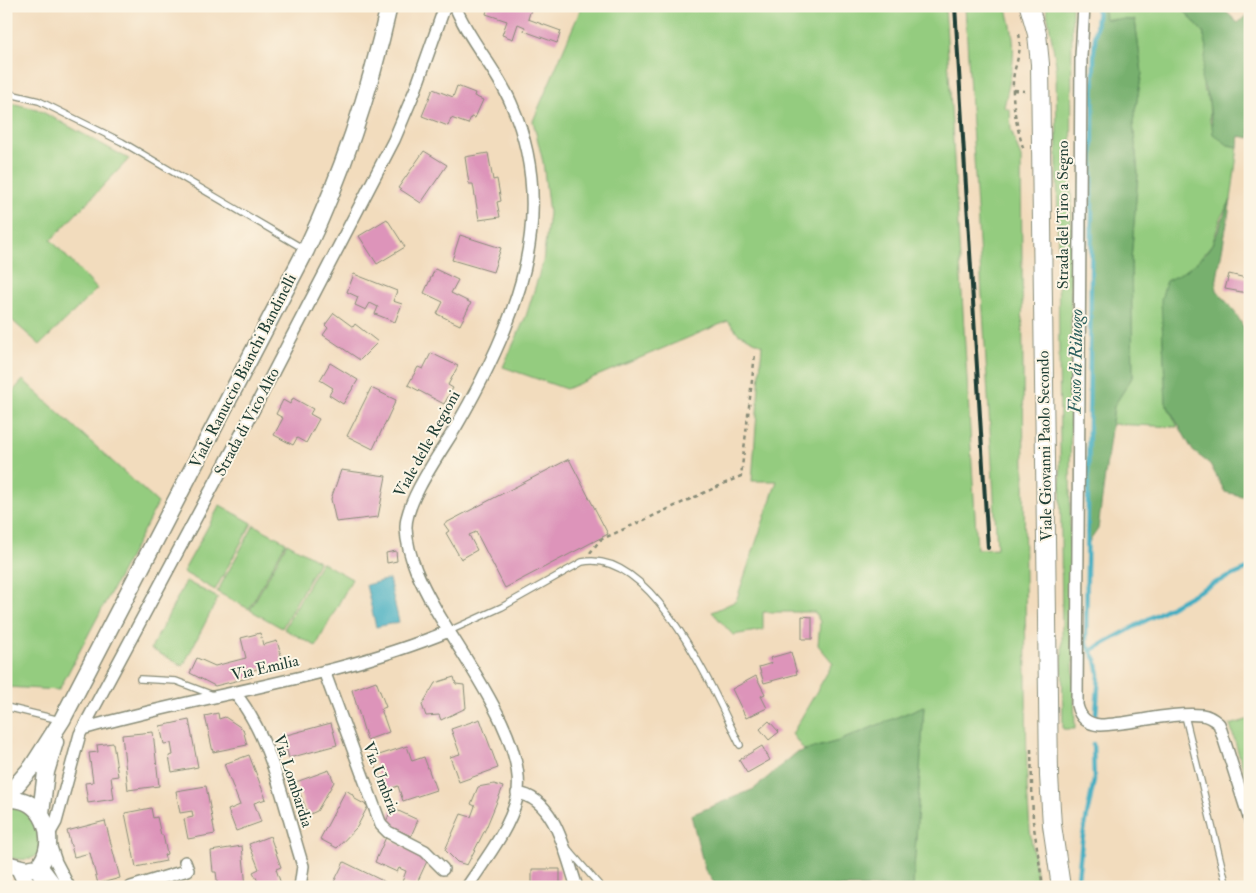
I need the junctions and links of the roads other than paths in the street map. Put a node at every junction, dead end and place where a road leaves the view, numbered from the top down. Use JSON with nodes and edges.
{"nodes":[{"id":1,"x":388,"y":6,"type":"edge"},
{"id":2,"x":445,"y":6,"type":"edge"},
{"id":3,"x":455,"y":6,"type":"edge"},
{"id":4,"x":1029,"y":6,"type":"edge"},
{"id":5,"x":1084,"y":6,"type":"edge"},
{"id":6,"x":6,"y":92,"type":"edge"},
{"id":7,"x":306,"y":250,"type":"junction"},
{"id":8,"x":449,"y":631,"type":"junction"},
{"id":9,"x":324,"y":671,"type":"junction"},
{"id":10,"x":140,"y":679,"type":"dead end"},
{"id":11,"x":234,"y":692,"type":"junction"},
{"id":12,"x":215,"y":696,"type":"junction"},
{"id":13,"x":6,"y":707,"type":"edge"},
{"id":14,"x":1185,"y":716,"type":"junction"},
{"id":15,"x":62,"y":720,"type":"junction"},
{"id":16,"x":86,"y":728,"type":"junction"},
{"id":17,"x":740,"y":746,"type":"dead end"},
{"id":18,"x":518,"y":793,"type":"junction"},
{"id":19,"x":6,"y":799,"type":"edge"},
{"id":20,"x":41,"y":813,"type":"junction"},
{"id":21,"x":1250,"y":821,"type":"edge"},
{"id":22,"x":48,"y":837,"type":"junction"},
{"id":23,"x":559,"y":838,"type":"junction"},
{"id":24,"x":185,"y":862,"type":"dead end"},
{"id":25,"x":12,"y":866,"type":"edge"},
{"id":26,"x":39,"y":866,"type":"junction"},
{"id":27,"x":443,"y":869,"type":"dead end"},
{"id":28,"x":28,"y":887,"type":"edge"},
{"id":29,"x":41,"y":887,"type":"edge"},
{"id":30,"x":58,"y":887,"type":"edge"},
{"id":31,"x":69,"y":887,"type":"edge"},
{"id":32,"x":131,"y":887,"type":"edge"},
{"id":33,"x":300,"y":887,"type":"edge"},
{"id":34,"x":467,"y":887,"type":"edge"},
{"id":35,"x":577,"y":887,"type":"edge"},
{"id":36,"x":601,"y":887,"type":"edge"},
{"id":37,"x":1061,"y":887,"type":"edge"},
{"id":38,"x":1227,"y":887,"type":"edge"}],
"edges":[{"from":1,"to":7,"type":"street","name":"Viale Ranuccio Bianchi Bandinelli"},
{"from":2,"to":16,"type":"street","name":"Strada di Vico Alto"},
{"from":3,"to":8,"type":"street","name":"Viale delle Regioni"},
{"from":4,"to":37,"type":"main road","name":"Viale Giovanni Paolo Secondo"},
{"from":5,"to":14,"type":"street","name":"Strada del Tiro a Segno"},
{"from":6,"to":7,"type":"lane"},
{"from":7,"to":15,"type":"street","name":"Viale Ranuccio Bianchi Bandinelli"},
{"from":8,"to":9,"type":"street","name":"Via Emilia"},
{"from":8,"to":17,"type":"lane"},
{"from":8,"to":18,"type":"street","name":"Viale delle Regioni"},
{"from":9,"to":11,"type":"street","name":"Via Emilia"},
{"from":9,"to":27,"type":"street","name":"Via Umbria"},
{"from":10,"to":12,"type":"lane"},
{"from":11,"to":12,"type":"street","name":"Via Emilia"},
{"from":11,"to":33,"type":"street","name":"Via Lombardia"},
{"from":12,"to":16,"type":"street","name":"Via Emilia"},
{"from":13,"to":15,"type":"lane"},
{"from":14,"to":21,"type":"street","name":"Strada del Tiro a Segno"},
{"from":14,"to":38,"type":"lane"},
{"from":15,"to":19,"type":"street","name":"Viale Ranuccio Bianchi Bandinelli"},
{"from":15,"to":20,"type":"street","name":"Viale Ranuccio Bianchi Bandinelli"},
{"from":16,"to":22,"type":"street","name":"Strada di Vico Alto"},
{"from":18,"to":23,"type":"street"},
{"from":18,"to":34,"type":"street","name":"Viale delle Regioni"},
{"from":19,"to":20,"type":"street"},
{"from":20,"to":22,"type":"street"},
{"from":22,"to":26,"type":"street","name":"Strada di Vico Alto"},
{"from":22,"to":31,"type":"street"},
{"from":23,"to":35,"type":"street"},
{"from":23,"to":36,"type":"lane"},
{"from":24,"to":32,"type":"street"},
{"from":25,"to":26,"type":"street"},
{"from":25,"to":28,"type":"street"},
{"from":26,"to":29,"type":"street","name":"Strada di Vico Alto"},
{"from":26,"to":30,"type":"street"}]}
